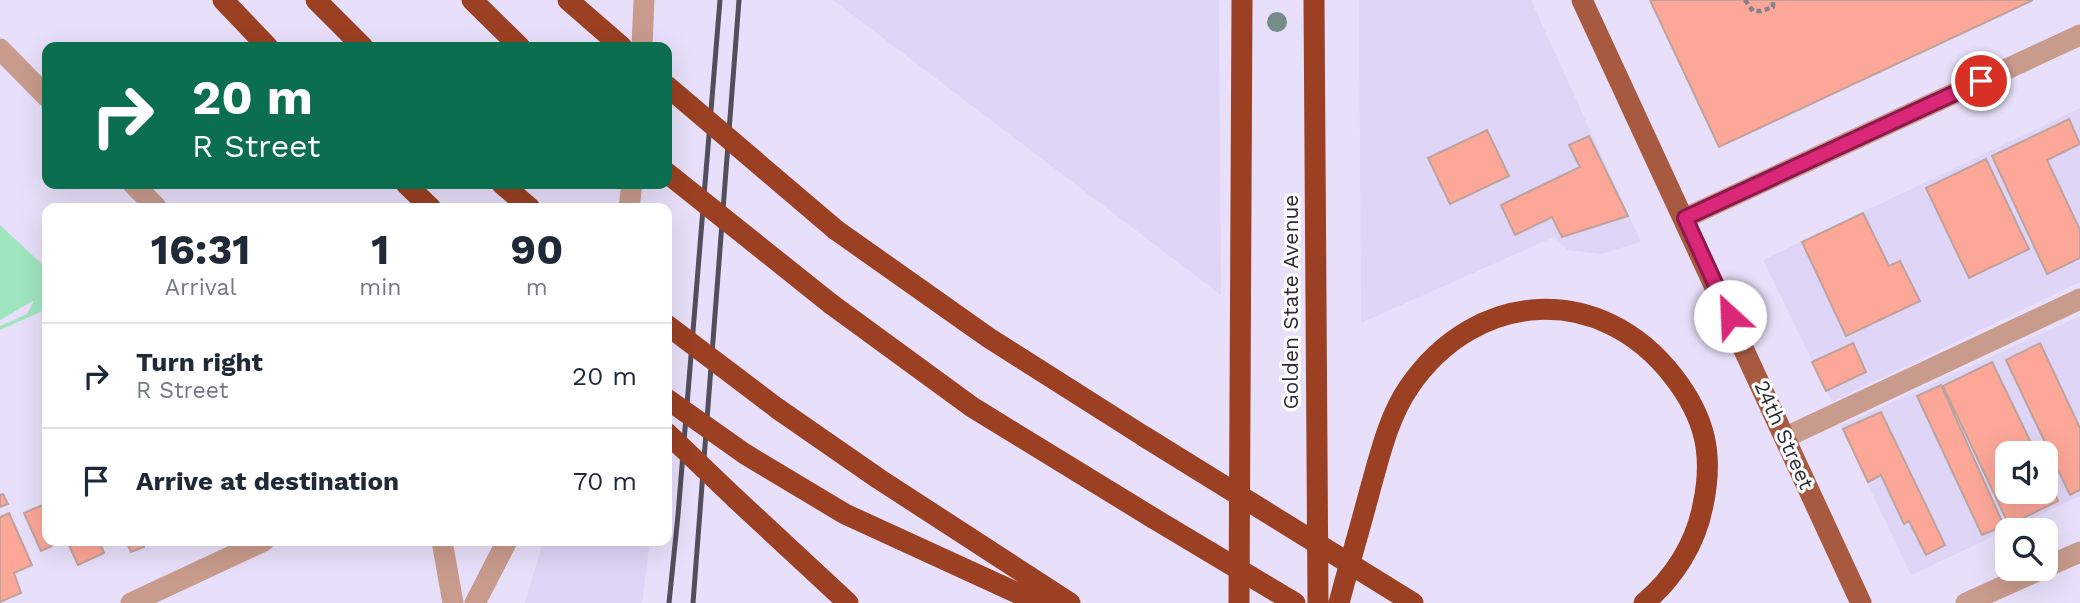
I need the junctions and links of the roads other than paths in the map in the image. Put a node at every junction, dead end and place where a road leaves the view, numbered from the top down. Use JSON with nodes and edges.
{"nodes":[{"id":1,"x":223,"y":0,"type":"edge"},
{"id":2,"x":316,"y":0,"type":"edge"},
{"id":3,"x":472,"y":0,"type":"edge"},
{"id":4,"x":568,"y":0,"type":"edge"},
{"id":5,"x":577,"y":0,"type":"edge"},
{"id":6,"x":644,"y":0,"type":"edge"},
{"id":7,"x":1242,"y":0,"type":"edge"},
{"id":8,"x":1314,"y":0,"type":"edge"},
{"id":9,"x":1582,"y":0,"type":"edge"},
{"id":10,"x":2080,"y":35,"type":"edge"},
{"id":11,"x":263,"y":42,"type":"edge"},
{"id":12,"x":358,"y":42,"type":"edge"},
{"id":13,"x":514,"y":42,"type":"edge"},
{"id":14,"x":616,"y":42,"type":"edge"},
{"id":15,"x":616,"y":42,"type":"edge"},
{"id":16,"x":642,"y":42,"type":"edge"},
{"id":17,"x":0,"y":49,"type":"edge"},
{"id":18,"x":672,"y":90,"type":"edge"},
{"id":19,"x":42,"y":92,"type":"edge"},
{"id":20,"x":672,"y":177,"type":"edge"},
{"id":21,"x":138,"y":189,"type":"edge"},
{"id":22,"x":411,"y":189,"type":"edge"},
{"id":23,"x":508,"y":189,"type":"edge"},
{"id":24,"x":152,"y":203,"type":"edge"},
{"id":25,"x":426,"y":203,"type":"edge"},
{"id":26,"x":524,"y":203,"type":"edge"},
{"id":27,"x":1685,"y":218,"type":"junction"},
{"id":28,"x":2080,"y":299,"type":"edge"},
{"id":29,"x":672,"y":330,"type":"edge"},
{"id":30,"x":672,"y":403,"type":"edge"},
{"id":31,"x":1786,"y":437,"type":"junction"},
{"id":32,"x":672,"y":438,"type":"edge"},
{"id":33,"x":253,"y":546,"type":"edge"},
{"id":34,"x":443,"y":546,"type":"edge"},
{"id":35,"x":504,"y":546,"type":"edge"},
{"id":36,"x":2080,"y":552,"type":"edge"},
{"id":37,"x":2058,"y":562,"type":"edge"},
{"id":38,"x":2015,"y":581,"type":"edge"},
{"id":39,"x":1386,"y":586,"type":"junction"},
{"id":40,"x":131,"y":603,"type":"edge"},
{"id":41,"x":453,"y":603,"type":"edge"},
{"id":42,"x":475,"y":603,"type":"edge"},
{"id":43,"x":848,"y":603,"type":"edge"},
{"id":44,"x":1039,"y":603,"type":"edge"},
{"id":45,"x":1070,"y":603,"type":"edge"},
{"id":46,"x":1239,"y":603,"type":"edge"},
{"id":47,"x":1295,"y":603,"type":"edge"},
{"id":48,"x":1318,"y":603,"type":"edge"},
{"id":49,"x":1339,"y":603,"type":"edge"},
{"id":50,"x":1413,"y":603,"type":"edge"},
{"id":51,"x":1422,"y":603,"type":"edge"},
{"id":52,"x":1644,"y":603,"type":"edge"},
{"id":53,"x":1861,"y":603,"type":"edge"},
{"id":54,"x":1966,"y":603,"type":"edge"}],
"edges":[{"from":1,"to":11,"type":"highway"},
{"from":2,"to":12,"type":"highway"},
{"from":3,"to":13,"type":"highway"},
{"from":4,"to":14,"type":"highway"},
{"from":5,"to":15,"type":"highway"},
{"from":6,"to":16,"type":"street"},
{"from":7,"to":46,"type":"highway"},
{"from":8,"to":48,"type":"highway","name":"Golden State Avenue"},
{"from":9,"to":27,"type":"main road","name":"24th Street"},
{"from":10,"to":27,"type":"street"},
{"from":17,"to":19,"type":"street"},
{"from":18,"to":39,"type":"highway","bridge":true},
{"from":20,"to":47,"type":"highway","bridge":true},
{"from":21,"to":24,"type":"street"},
{"from":22,"to":25,"type":"highway"},
{"from":23,"to":26,"type":"highway"},
{"from":27,"to":31,"type":"main road","name":"24th Street"},
{"from":28,"to":31,"type":"street"},
{"from":29,"to":45,"type":"highway","bridge":true},
{"from":30,"to":44,"type":"highway","bridge":true},
{"from":31,"to":53,"type":"main road","name":"24th Street"},
{"from":32,"to":43,"type":"highway","bridge":true},
{"from":33,"to":40,"type":"street"},
{"from":34,"to":41,"type":"street"},
{"from":35,"to":42,"type":"street"},
{"from":36,"to":37,"type":"street"},
{"from":38,"to":54,"type":"street"},
{"from":39,"to":50,"type":"highway","bridge":true},
{"from":39,"to":51,"type":"highway","bridge":true},
{"from":49,"to":52,"type":"highway"}]}
